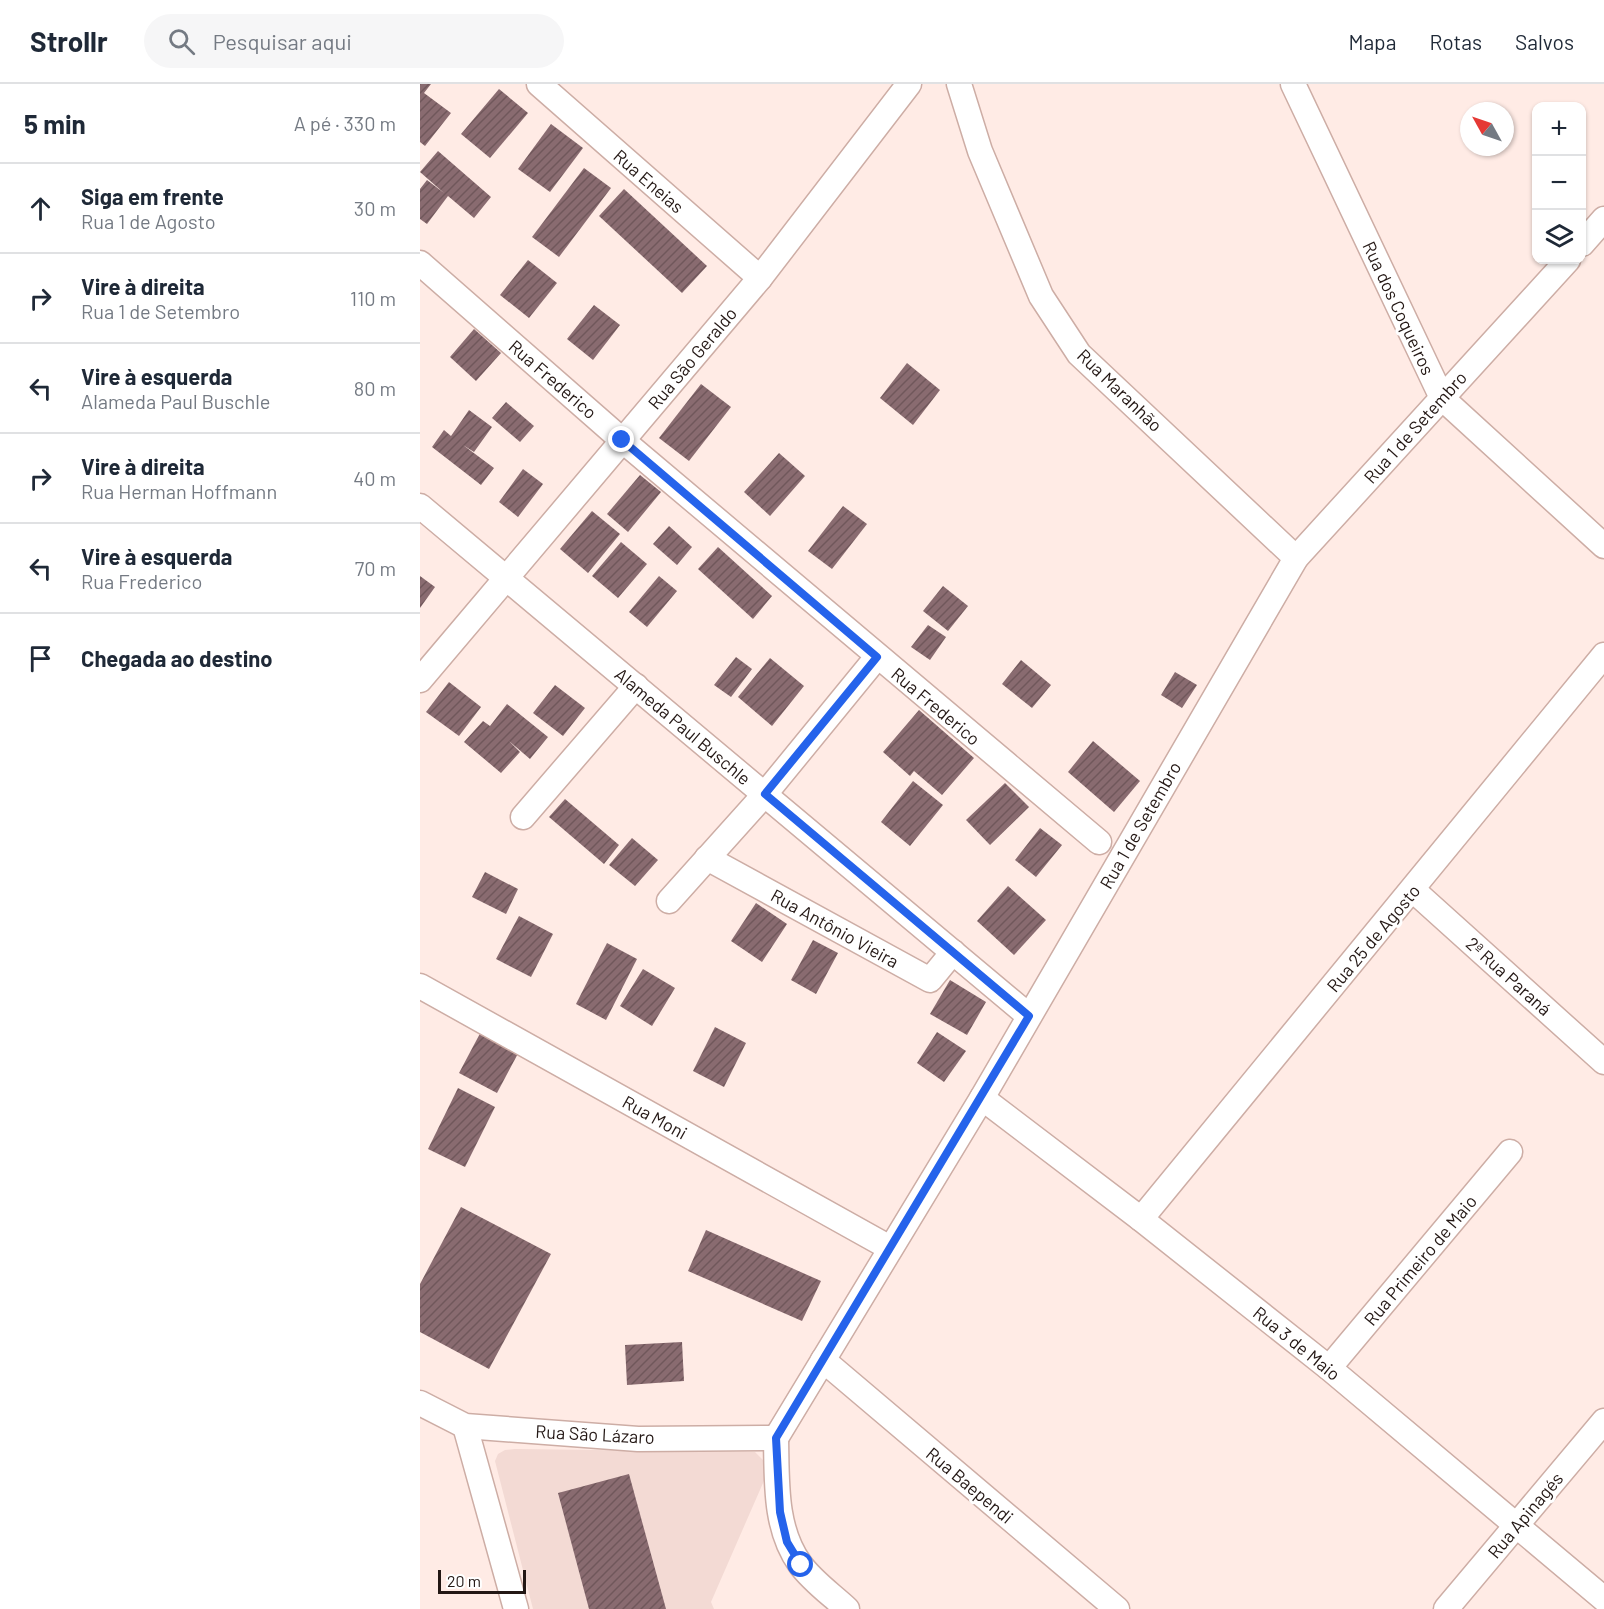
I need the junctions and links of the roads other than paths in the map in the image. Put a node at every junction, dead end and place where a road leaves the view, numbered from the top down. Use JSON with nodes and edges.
{"nodes":[{"id":1,"x":539,"y":84,"type":"edge"},
{"id":2,"x":909,"y":84,"type":"edge"},
{"id":3,"x":959,"y":84,"type":"edge"},
{"id":4,"x":1293,"y":84,"type":"edge"},
{"id":5,"x":1604,"y":219,"type":"edge"},
{"id":6,"x":1586,"y":239,"type":"edge"},
{"id":7,"x":420,"y":263,"type":"edge"},
{"id":8,"x":1564,"y":264,"type":"edge"},
{"id":9,"x":760,"y":278,"type":"junction"},
{"id":10,"x":1442,"y":398,"type":"junction"},
{"id":11,"x":622,"y":440,"type":"junction"},
{"id":12,"x":420,"y":506,"type":"edge"},
{"id":13,"x":1604,"y":546,"type":"edge"},
{"id":14,"x":1296,"y":558,"type":"junction"},
{"id":15,"x":506,"y":577,"type":"junction"},
{"id":16,"x":1604,"y":655,"type":"edge"},
{"id":17,"x":877,"y":657,"type":"junction"},
{"id":18,"x":420,"y":680,"type":"edge"},
{"id":19,"x":636,"y":686,"type":"junction"},
{"id":20,"x":765,"y":794,"type":"junction"},
{"id":21,"x":523,"y":817,"type":"dead end"},
{"id":22,"x":1099,"y":842,"type":"dead end"},
{"id":23,"x":707,"y":858,"type":"junction"},
{"id":24,"x":1413,"y":890,"type":"junction"},
{"id":25,"x":669,"y":901,"type":"dead end"},
{"id":26,"x":953,"y":952,"type":"junction"},
{"id":27,"x":420,"y":986,"type":"edge"},
{"id":28,"x":1029,"y":1016,"type":"junction"},
{"id":29,"x":1604,"y":1062,"type":"edge"},
{"id":30,"x":982,"y":1098,"type":"junction"},
{"id":31,"x":1510,"y":1152,"type":"dead end"},
{"id":32,"x":1141,"y":1218,"type":"junction"},
{"id":33,"x":890,"y":1248,"type":"junction"},
{"id":34,"x":823,"y":1360,"type":"junction"},
{"id":35,"x":1329,"y":1368,"type":"junction"},
{"id":36,"x":420,"y":1403,"type":"edge"},
{"id":37,"x":1604,"y":1421,"type":"edge"},
{"id":38,"x":465,"y":1426,"type":"junction"},
{"id":39,"x":776,"y":1438,"type":"junction"},
{"id":40,"x":1516,"y":1526,"type":"junction"},
{"id":41,"x":1604,"y":1599,"type":"edge"},
{"id":42,"x":516,"y":1609,"type":"edge"},
{"id":43,"x":847,"y":1609,"type":"edge"},
{"id":44,"x":1118,"y":1609,"type":"edge"},
{"id":45,"x":1446,"y":1609,"type":"edge"}],
"edges":[{"from":1,"to":9,"type":"street","name":"Rua Eneias"},
{"from":2,"to":9,"type":"street","name":"Rua São Geraldo"},
{"from":3,"to":14,"type":"street","name":"Rua Maranhão"},
{"from":4,"to":10,"type":"street","name":"Rua dos Coqueiros"},
{"from":5,"to":6,"type":"street"},
{"from":7,"to":11,"type":"street","name":"Rua Frederico"},
{"from":8,"to":10,"type":"street","name":"Rua 1 de Setembro"},
{"from":9,"to":11,"type":"street","name":"Rua São Geraldo"},
{"from":10,"to":13,"type":"street","name":"Rua dos Coqueiros"},
{"from":10,"to":14,"type":"street","name":"Rua 1 de Setembro"},
{"from":11,"to":15,"type":"street","name":"Rua São Geraldo"},
{"from":11,"to":17,"type":"street","name":"Rua Frederico"},
{"from":12,"to":15,"type":"street","name":"Alameda Paul Buschle"},
{"from":14,"to":28,"type":"street","name":"Rua 1 de Setembro"},
{"from":15,"to":18,"type":"street","name":"Rua São Geraldo"},
{"from":15,"to":19,"type":"street","name":"Alameda Paul Buschle"},
{"from":16,"to":24,"type":"street","name":"Rua 25 de Agosto"},
{"from":17,"to":20,"type":"street"},
{"from":17,"to":22,"type":"street","name":"Rua Frederico"},
{"from":19,"to":20,"type":"street","name":"Alameda Paul Buschle"},
{"from":19,"to":21,"type":"street"},
{"from":20,"to":23,"type":"street"},
{"from":20,"to":26,"type":"street","name":"Alameda Paul Buschle"},
{"from":23,"to":25,"type":"street"},
{"from":23,"to":26,"type":"street","name":"Rua Antônio Vieira"},
{"from":24,"to":29,"type":"street","name":"2ª Rua Paraná"},
{"from":24,"to":32,"type":"street","name":"Rua 25 de Agosto"},
{"from":26,"to":28,"type":"street","name":"Alameda Paul Buschle"},
{"from":27,"to":33,"type":"street","name":"Rua Moni"},
{"from":28,"to":30,"type":"street","name":"Rua 1 de Setembro"},
{"from":30,"to":32,"type":"street","name":"Rua 3 de Maio"},
{"from":30,"to":33,"type":"street","name":"Rua 1 de Setembro"},
{"from":31,"to":35,"type":"street","name":"Rua Primeiro de Maio"},
{"from":32,"to":35,"type":"street","name":"Rua 3 de Maio"},
{"from":33,"to":34,"type":"street","name":"Rua 1 de Setembro"},
{"from":34,"to":39,"type":"street","name":"Rua 1 de Setembro"},
{"from":34,"to":44,"type":"street","name":"Rua Baependi"},
{"from":35,"to":40,"type":"street","name":"Rua 3 de Maio"},
{"from":36,"to":38,"type":"street","name":"Rua São Lázaro"},
{"from":37,"to":40,"type":"street","name":"Rua Apinagés"},
{"from":38,"to":39,"type":"street","name":"Rua São Lázaro"},
{"from":38,"to":42,"type":"street"},
{"from":39,"to":43,"type":"street"},
{"from":40,"to":41,"type":"street","name":"Rua 3 de Maio"},
{"from":40,"to":45,"type":"street","name":"Rua Apinagés"}]}
